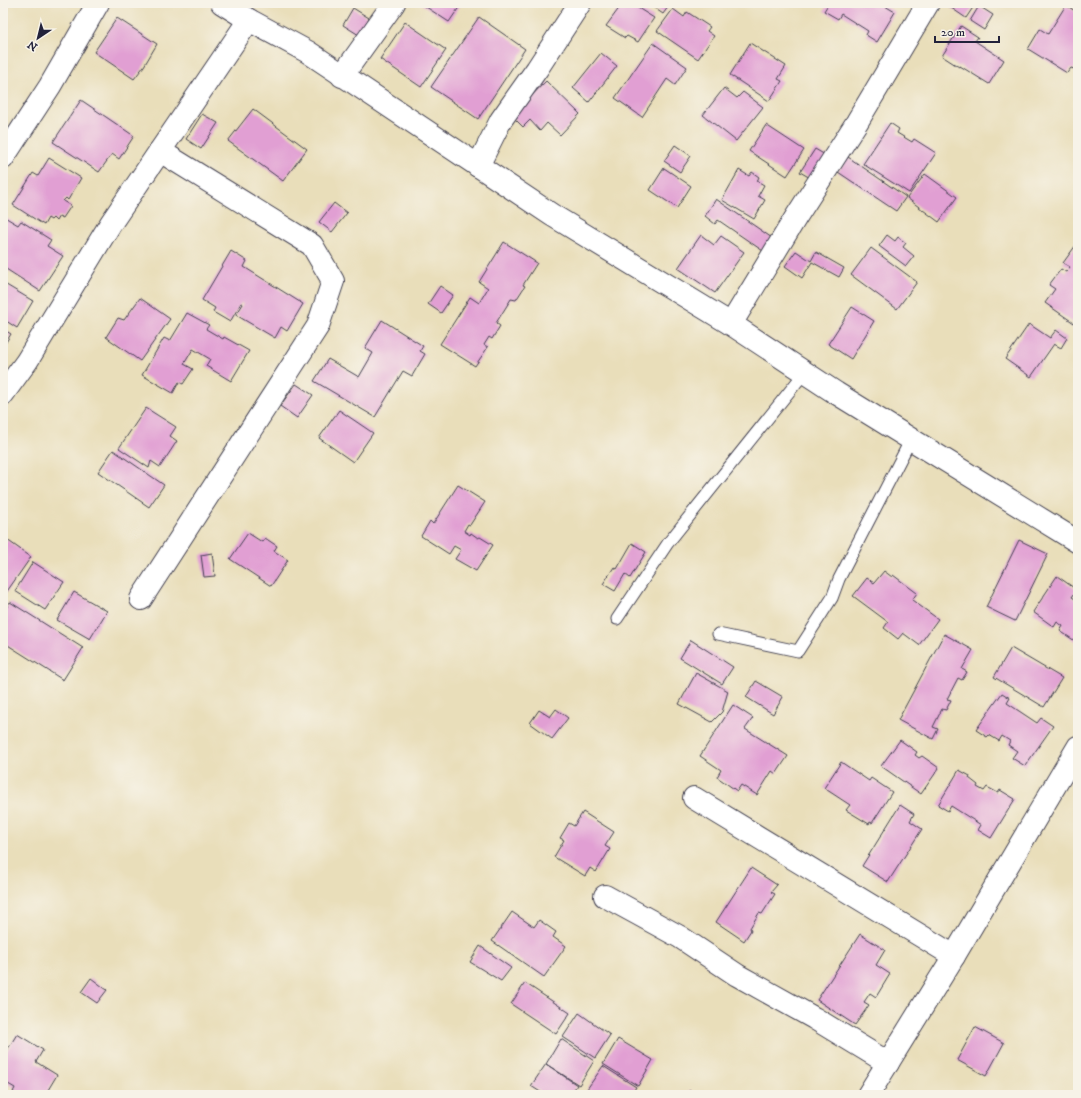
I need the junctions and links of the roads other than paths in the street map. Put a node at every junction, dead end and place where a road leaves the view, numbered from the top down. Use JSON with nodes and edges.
{"nodes":[{"id":1,"x":98,"y":3,"type":"edge"},
{"id":2,"x":222,"y":3,"type":"edge"},
{"id":3,"x":394,"y":3,"type":"edge"},
{"id":4,"x":580,"y":3,"type":"edge"},
{"id":5,"x":928,"y":3,"type":"edge"},
{"id":6,"x":249,"y":20,"type":"junction"},
{"id":7,"x":342,"y":76,"type":"junction"},
{"id":8,"x":160,"y":151,"type":"junction"},
{"id":9,"x":3,"y":158,"type":"edge"},
{"id":10,"x":478,"y":166,"type":"junction"},
{"id":11,"x":731,"y":324,"type":"junction"},
{"id":12,"x":805,"y":372,"type":"junction"},
{"id":13,"x":3,"y":394,"type":"edge"},
{"id":14,"x":911,"y":439,"type":"junction"},
{"id":15,"x":1078,"y":542,"type":"edge"},
{"id":16,"x":141,"y":599,"type":"dead end"},
{"id":17,"x":617,"y":619,"type":"dead end"},
{"id":18,"x":718,"y":634,"type":"dead end"},
{"id":19,"x":1078,"y":747,"type":"edge"},
{"id":20,"x":694,"y":798,"type":"dead end"},
{"id":21,"x":605,"y":896,"type":"dead end"},
{"id":22,"x":954,"y":956,"type":"junction"},
{"id":23,"x":888,"y":1064,"type":"junction"},
{"id":24,"x":868,"y":1095,"type":"edge"}],
"edges":[{"from":1,"to":9,"type":"street"},
{"from":2,"to":6,"type":"street"},
{"from":3,"to":7,"type":"street"},
{"from":4,"to":10,"type":"street"},
{"from":5,"to":11,"type":"street"},
{"from":6,"to":7,"type":"street"},
{"from":6,"to":8,"type":"street"},
{"from":7,"to":10,"type":"street"},
{"from":8,"to":13,"type":"street"},
{"from":8,"to":16,"type":"street"},
{"from":10,"to":11,"type":"street"},
{"from":11,"to":12,"type":"street"},
{"from":12,"to":14,"type":"street"},
{"from":12,"to":17,"type":"lane"},
{"from":14,"to":15,"type":"street"},
{"from":14,"to":18,"type":"lane"},
{"from":19,"to":22,"type":"street"},
{"from":20,"to":22,"type":"street"},
{"from":21,"to":23,"type":"street"},
{"from":22,"to":23,"type":"street"},
{"from":23,"to":24,"type":"street"}]}
